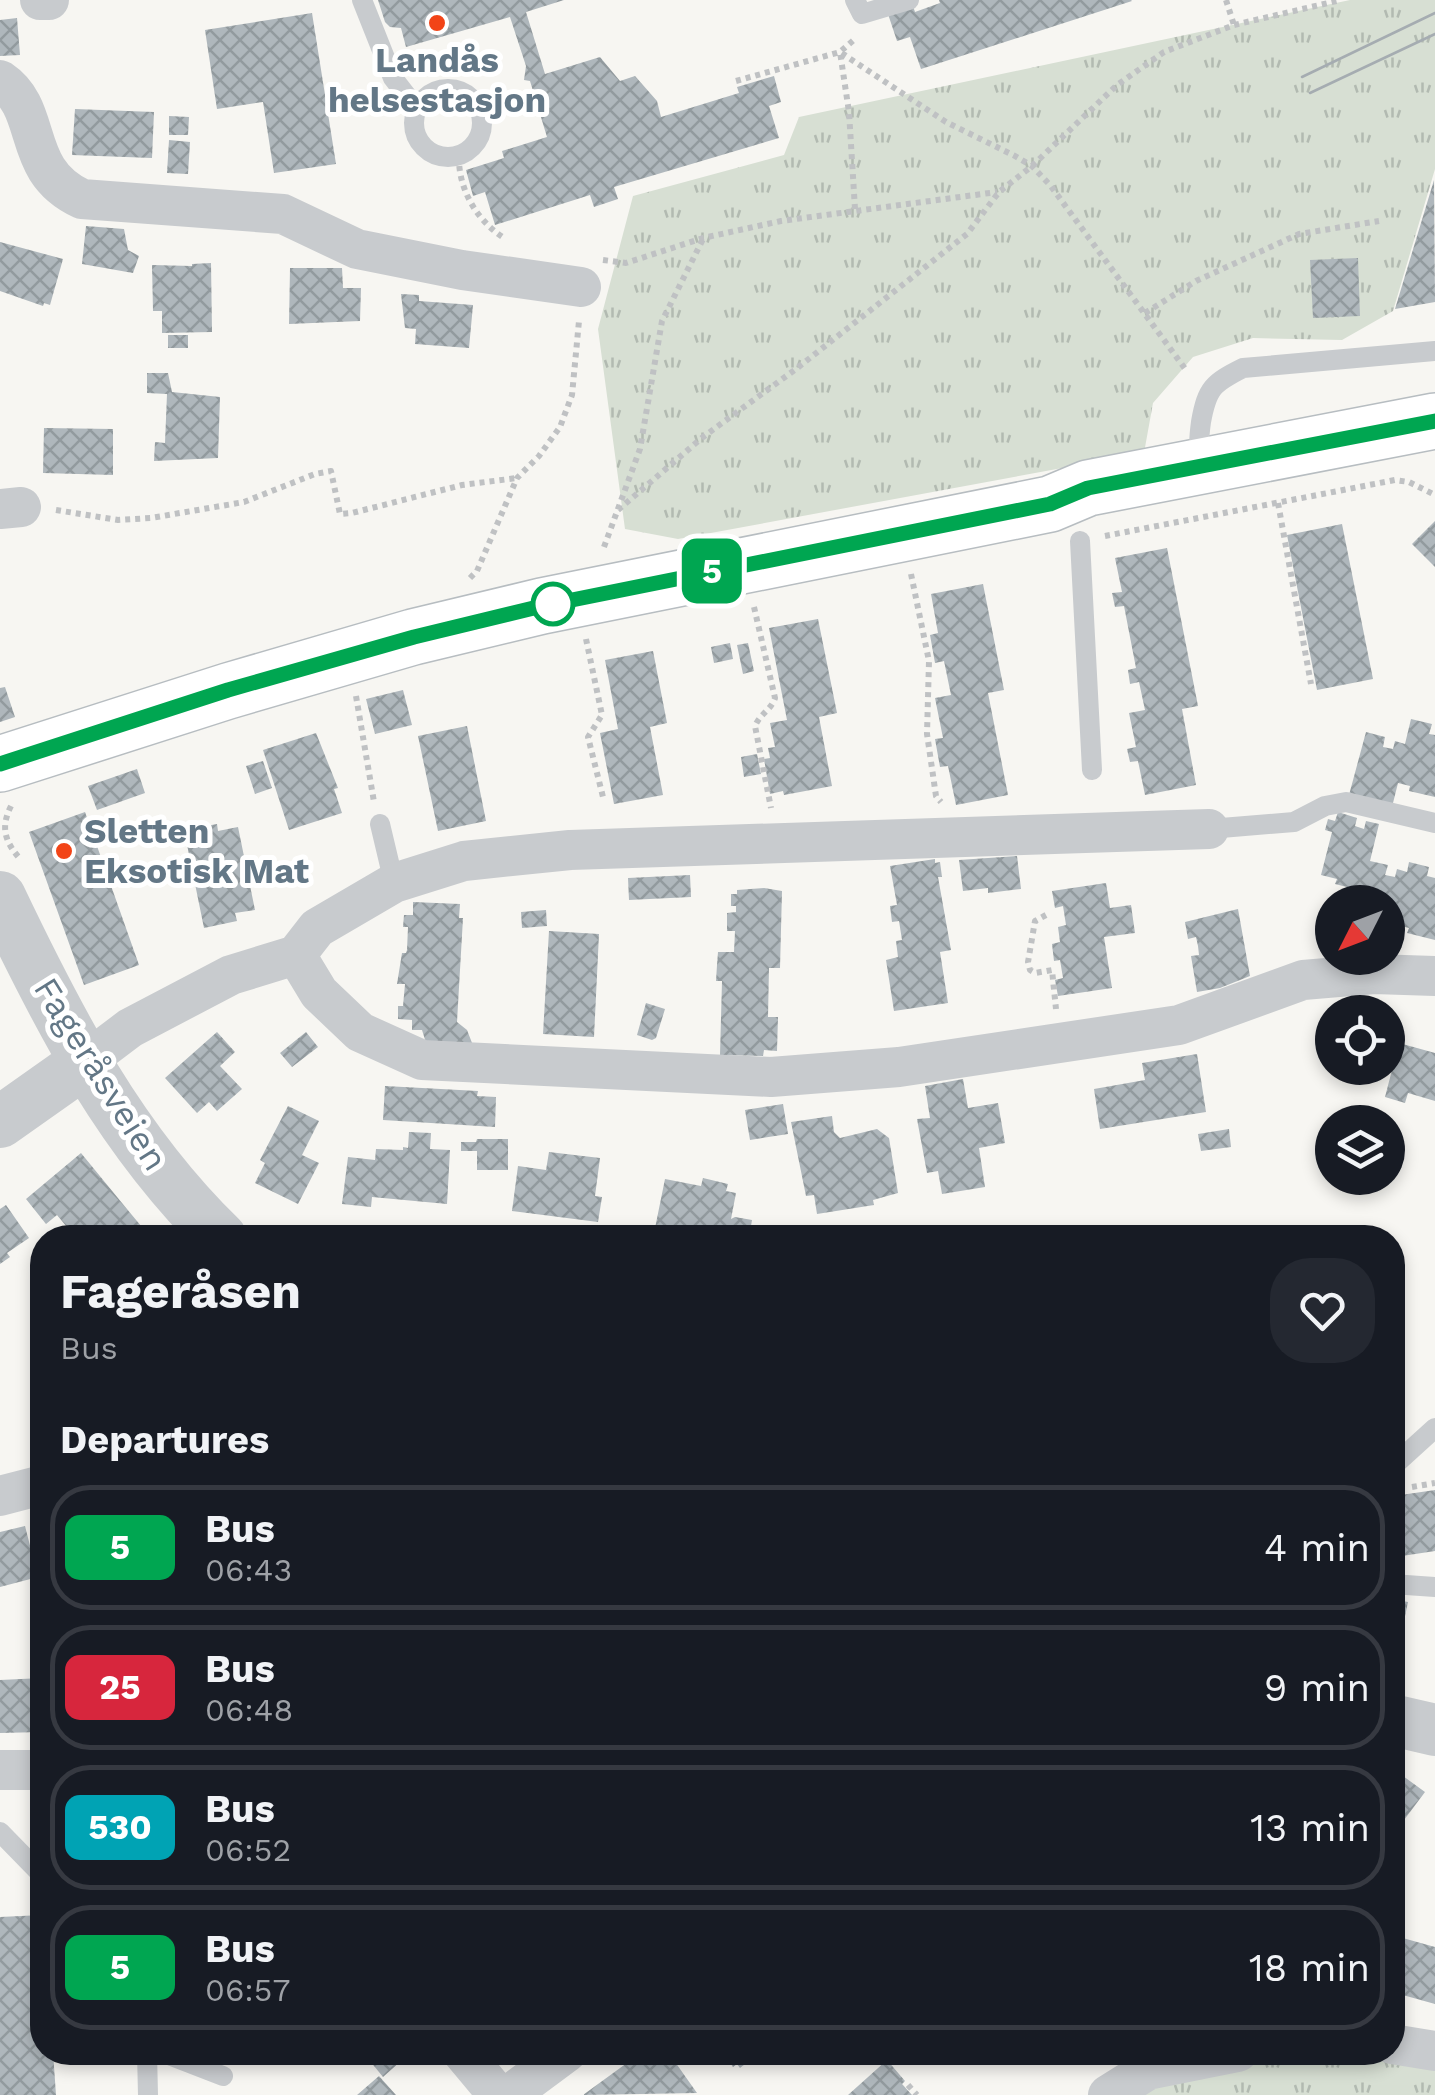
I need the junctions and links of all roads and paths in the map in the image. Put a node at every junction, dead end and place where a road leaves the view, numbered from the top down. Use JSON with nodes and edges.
{"nodes":[{"id":1,"x":40,"y":0,"type":"edge"},
{"id":2,"x":49,"y":0,"type":"edge"},
{"id":3,"x":362,"y":0,"type":"edge"},
{"id":4,"x":908,"y":0,"type":"edge"},
{"id":5,"x":1226,"y":0,"type":"edge"},
{"id":6,"x":1278,"y":0,"type":"edge"},
{"id":7,"x":1340,"y":0,"type":"edge"},
{"id":8,"x":859,"y":7,"type":"edge"},
{"id":9,"x":1282,"y":12,"type":"dead end"},
{"id":10,"x":1234,"y":24,"type":"junction"},
{"id":11,"x":840,"y":52,"type":"junction"},
{"id":12,"x":0,"y":80,"type":"edge"},
{"id":13,"x":736,"y":81,"type":"dead end"},
{"id":14,"x":416,"y":109,"type":"junction"},
{"id":15,"x":459,"y":156,"type":"junction"},
{"id":16,"x":1032,"y":166,"type":"junction"},
{"id":17,"x":999,"y":192,"type":"junction"},
{"id":18,"x":855,"y":209,"type":"junction"},
{"id":19,"x":1379,"y":221,"type":"dead end"},
{"id":20,"x":703,"y":238,"type":"junction"},
{"id":21,"x":510,"y":242,"type":"dead end"},
{"id":22,"x":584,"y":272,"type":"junction"},
{"id":23,"x":1144,"y":313,"type":"junction"},
{"id":24,"x":1435,"y":351,"type":"edge"},
{"id":25,"x":1186,"y":370,"type":"dead end"},
{"id":26,"x":1435,"y":421,"type":"edge"},
{"id":27,"x":1435,"y":450,"type":"edge"},
{"id":28,"x":518,"y":478,"type":"junction"},
{"id":29,"x":1206,"y":478,"type":"junction"},
{"id":30,"x":1278,"y":503,"type":"dead end"},
{"id":31,"x":11,"y":508,"type":"edge"},
{"id":32,"x":618,"y":510,"type":"junction"},
{"id":33,"x":1065,"y":522,"type":"junction"},
{"id":34,"x":604,"y":546,"type":"dead end"},
{"id":35,"x":911,"y":572,"type":"dead end"},
{"id":36,"x":464,"y":584,"type":"dead end"},
{"id":37,"x":753,"y":604,"type":"dead end"},
{"id":38,"x":586,"y":638,"type":"dead end"},
{"id":39,"x":1311,"y":684,"type":"dead end"},
{"id":40,"x":356,"y":695,"type":"dead end"},
{"id":41,"x":0,"y":764,"type":"edge"},
{"id":42,"x":1092,"y":770,"type":"dead end"},
{"id":43,"x":604,"y":801,"type":"dead end"},
{"id":44,"x":771,"y":807,"type":"dead end"},
{"id":45,"x":948,"y":809,"type":"dead end"},
{"id":46,"x":1435,"y":823,"type":"edge"},
{"id":47,"x":380,"y":824,"type":"joint"},
{"id":48,"x":1209,"y":829,"type":"joint"},
{"id":49,"x":394,"y":882,"type":"junction"},
{"id":50,"x":0,"y":897,"type":"edge"},
{"id":51,"x":1046,"y":915,"type":"dead end"},
{"id":52,"x":296,"y":956,"type":"junction"},
{"id":53,"x":1435,"y":976,"type":"edge"},
{"id":54,"x":1053,"y":978,"type":"dead end"},
{"id":55,"x":85,"y":1062,"type":"junction"},
{"id":56,"x":0,"y":1122,"type":"edge"},
{"id":57,"x":209,"y":1225,"type":"edge"},
{"id":58,"x":1435,"y":1428,"type":"edge"},
{"id":59,"x":1405,"y":1455,"type":"edge"},
{"id":60,"x":30,"y":1488,"type":"edge"},
{"id":61,"x":0,"y":1496,"type":"edge"},
{"id":62,"x":1405,"y":1585,"type":"edge"},
{"id":63,"x":1435,"y":1587,"type":"edge"},
{"id":64,"x":1405,"y":1723,"type":"edge"},
{"id":65,"x":1435,"y":1730,"type":"edge"},
{"id":66,"x":0,"y":1770,"type":"edge"},
{"id":67,"x":30,"y":1770,"type":"edge"},
{"id":68,"x":0,"y":1832,"type":"edge"},
{"id":69,"x":30,"y":1862,"type":"edge"},
{"id":70,"x":1405,"y":2046,"type":"edge"},
{"id":71,"x":1435,"y":2051,"type":"edge"},
{"id":72,"x":147,"y":2065,"type":"edge"},
{"id":73,"x":195,"y":2065,"type":"edge"},
{"id":74,"x":473,"y":2065,"type":"edge"},
{"id":75,"x":549,"y":2065,"type":"edge"},
{"id":76,"x":1173,"y":2065,"type":"edge"},
{"id":77,"x":223,"y":2076,"type":"dead end"},
{"id":78,"x":908,"y":2085,"type":"dead end"},
{"id":79,"x":148,"y":2095,"type":"edge"},
{"id":80,"x":498,"y":2095,"type":"edge"},
{"id":81,"x":508,"y":2095,"type":"edge"},
{"id":82,"x":917,"y":2095,"type":"edge"},
{"id":83,"x":1108,"y":2095,"type":"edge"}],
"edges":[{"from":1,"to":2,"type":"street"},
{"from":3,"to":14,"type":"lane"},
{"from":4,"to":8,"type":"lane"},
{"from":5,"to":10,"type":"path"},
{"from":6,"to":9,"type":"path"},
{"from":7,"to":10,"type":"path"},
{"from":8,"to":11,"type":"path"},
{"from":10,"to":16,"type":"path"},
{"from":11,"to":13,"type":"path"},
{"from":11,"to":16,"type":"path"},
{"from":11,"to":18,"type":"path"},
{"from":12,"to":22,"type":"street"},
{"from":14,"to":15,"type":"lane"},
{"from":14,"to":15,"type":"lane"},
{"from":15,"to":21,"type":"path"},
{"from":16,"to":17,"type":"path"},
{"from":16,"to":23,"type":"path"},
{"from":17,"to":18,"type":"path"},
{"from":17,"to":32,"type":"path"},
{"from":18,"to":20,"type":"path"},
{"from":19,"to":23,"type":"path"},
{"from":20,"to":22,"type":"path"},
{"from":20,"to":32,"type":"path"},
{"from":22,"to":28,"type":"path"},
{"from":23,"to":25,"type":"path"},
{"from":24,"to":29,"type":"lane"},
{"from":26,"to":29,"type":"main road"},
{"from":27,"to":29,"type":"main road"},
{"from":28,"to":31,"type":"path"},
{"from":28,"to":36,"type":"path"},
{"from":29,"to":33,"type":"main road"},
{"from":30,"to":39,"type":"path"},
{"from":32,"to":34,"type":"path"},
{"from":33,"to":41,"type":"main road"},
{"from":33,"to":42,"type":"lane"},
{"from":35,"to":45,"type":"path"},
{"from":37,"to":44,"type":"path"},
{"from":38,"to":43,"type":"path"},
{"from":40,"to":47,"type":"path"},
{"from":46,"to":48,"type":"lane"},
{"from":47,"to":49,"type":"lane"},
{"from":48,"to":49,"type":"street"},
{"from":49,"to":52,"type":"street"},
{"from":50,"to":55,"type":"street","name":"Fageråsveien"},
{"from":51,"to":54,"type":"path"},
{"from":52,"to":53,"type":"street"},
{"from":52,"to":55,"type":"street"},
{"from":55,"to":56,"type":"street"},
{"from":55,"to":57,"type":"street","name":"Fageråsveien"},
{"from":58,"to":59,"type":"lane"},
{"from":60,"to":61,"type":"street"},
{"from":62,"to":63,"type":"lane"},
{"from":64,"to":65,"type":"street"},
{"from":66,"to":67,"type":"street"},
{"from":68,"to":69,"type":"lane"},
{"from":70,"to":71,"type":"street"},
{"from":72,"to":79,"type":"lane"},
{"from":73,"to":77,"type":"lane"},
{"from":74,"to":80,"type":"street"},
{"from":75,"to":81,"type":"street"},
{"from":76,"to":83,"type":"street"},
{"from":78,"to":82,"type":"path"}]}
